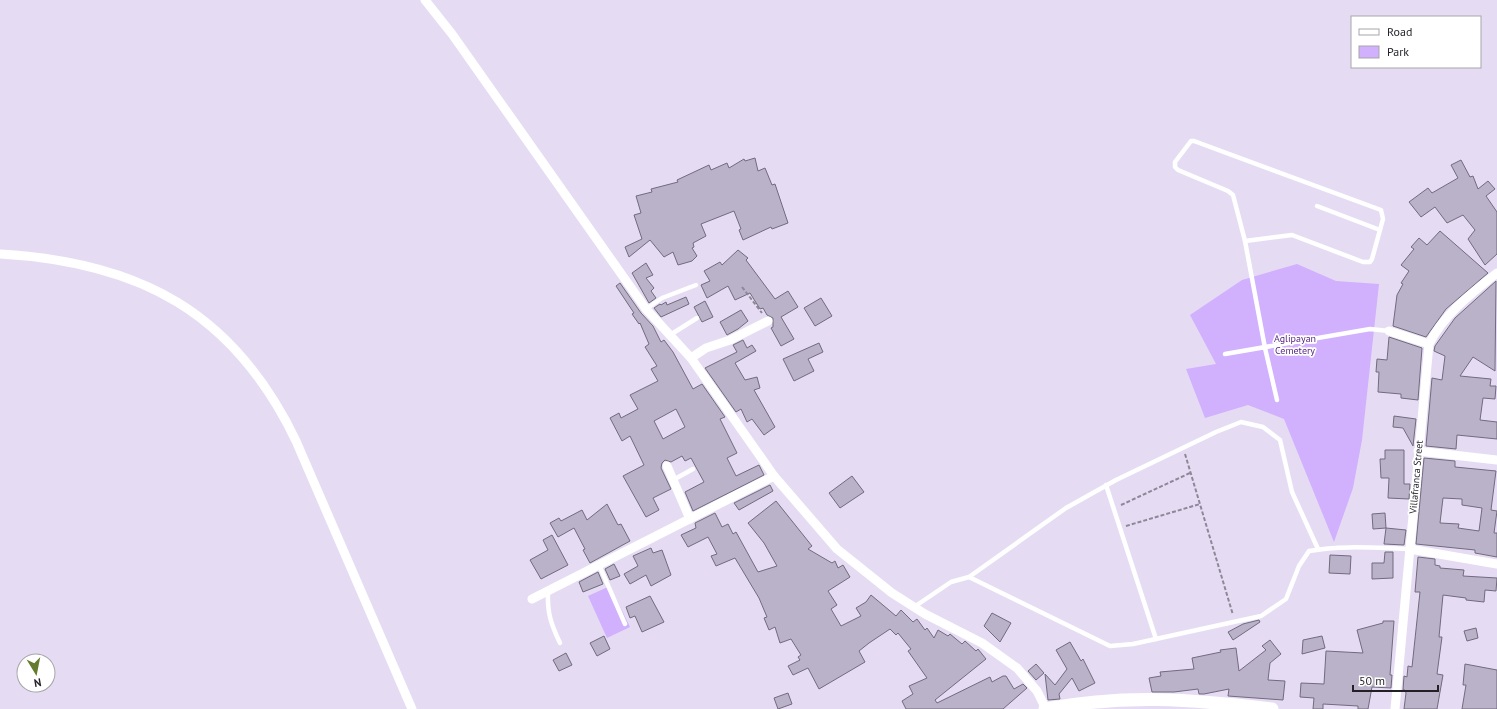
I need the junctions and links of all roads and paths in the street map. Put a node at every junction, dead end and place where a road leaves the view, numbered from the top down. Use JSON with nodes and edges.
{"nodes":[{"id":1,"x":425,"y":0,"type":"edge"},
{"id":2,"x":1317,"y":206,"type":"dead end"},
{"id":3,"x":1380,"y":230,"type":"junction"},
{"id":4,"x":1245,"y":241,"type":"junction"},
{"id":5,"x":0,"y":254,"type":"edge"},
{"id":6,"x":1497,"y":273,"type":"edge"},
{"id":7,"x":696,"y":285,"type":"dead end"},
{"id":8,"x":742,"y":287,"type":"dead end"},
{"id":9,"x":646,"y":309,"type":"junction"},
{"id":10,"x":697,"y":318,"type":"dead end"},
{"id":11,"x":768,"y":321,"type":"joint"},
{"id":12,"x":1389,"y":331,"type":"joint"},
{"id":13,"x":670,"y":335,"type":"junction"},
{"id":14,"x":1429,"y":344,"type":"junction"},
{"id":15,"x":1265,"y":348,"type":"junction"},
{"id":16,"x":1225,"y":354,"type":"dead end"},
{"id":17,"x":691,"y":358,"type":"junction"},
{"id":18,"x":1278,"y":400,"type":"dead end"},
{"id":19,"x":1183,"y":448,"type":"junction"},
{"id":20,"x":1418,"y":451,"type":"junction"},
{"id":21,"x":1497,"y":460,"type":"edge"},
{"id":22,"x":667,"y":466,"type":"dead end"},
{"id":23,"x":692,"y":469,"type":"dead end"},
{"id":24,"x":1190,"y":473,"type":"junction"},
{"id":25,"x":774,"y":476,"type":"junction"},
{"id":26,"x":673,"y":480,"type":"junction"},
{"id":27,"x":1106,"y":485,"type":"junction"},
{"id":28,"x":1200,"y":504,"type":"junction"},
{"id":29,"x":1114,"y":509,"type":"junction"},
{"id":30,"x":690,"y":519,"type":"junction"},
{"id":31,"x":1120,"y":528,"type":"junction"},
{"id":32,"x":1318,"y":549,"type":"junction"},
{"id":33,"x":1410,"y":549,"type":"junction"},
{"id":34,"x":1497,"y":564,"type":"edge"},
{"id":35,"x":599,"y":565,"type":"junction"},
{"id":36,"x":969,"y":577,"type":"junction"},
{"id":37,"x":548,"y":591,"type":"junction"},
{"id":38,"x":532,"y":599,"type":"dead end"},
{"id":39,"x":914,"y":608,"type":"junction"},
{"id":40,"x":1235,"y":622,"type":"junction"},
{"id":41,"x":625,"y":624,"type":"dead end"},
{"id":42,"x":1156,"y":639,"type":"junction"},
{"id":43,"x":560,"y":644,"type":"dead end"},
{"id":44,"x":1119,"y":704,"type":"edge"},
{"id":45,"x":412,"y":709,"type":"edge"},
{"id":46,"x":1046,"y":709,"type":"edge"},
{"id":47,"x":1272,"y":709,"type":"edge"},
{"id":48,"x":1395,"y":709,"type":"edge"}],
"edges":[{"from":1,"to":9,"type":"street"},
{"from":2,"to":3,"type":"lane"},
{"from":3,"to":4,"type":"lane"},
{"from":3,"to":4,"type":"lane"},
{"from":4,"to":15,"type":"lane"},
{"from":5,"to":45,"type":"street"},
{"from":6,"to":14,"type":"street","name":"Villafranca Street"},
{"from":7,"to":9,"type":"lane"},
{"from":8,"to":11,"type":"path"},
{"from":9,"to":13,"type":"street"},
{"from":10,"to":13,"type":"lane"},
{"from":11,"to":17,"type":"street"},
{"from":12,"to":14,"type":"street"},
{"from":12,"to":15,"type":"lane"},
{"from":13,"to":17,"type":"street"},
{"from":14,"to":20,"type":"street","name":"Villafranca Street"},
{"from":15,"to":16,"type":"lane"},
{"from":15,"to":18,"type":"lane"},
{"from":17,"to":25,"type":"street"},
{"from":19,"to":24,"type":"path"},
{"from":19,"to":27,"type":"lane"},
{"from":19,"to":32,"type":"lane"},
{"from":20,"to":21,"type":"street"},
{"from":20,"to":33,"type":"street","name":"Villafranca Street"},
{"from":22,"to":26,"type":"street"},
{"from":23,"to":26,"type":"lane"},
{"from":24,"to":28,"type":"path"},
{"from":24,"to":29,"type":"path"},
{"from":25,"to":30,"type":"street"},
{"from":25,"to":39,"type":"street"},
{"from":26,"to":30,"type":"street"},
{"from":27,"to":29,"type":"lane"},
{"from":27,"to":36,"type":"lane"},
{"from":28,"to":31,"type":"path"},
{"from":28,"to":40,"type":"path"},
{"from":29,"to":31,"type":"lane"},
{"from":30,"to":35,"type":"street"},
{"from":31,"to":42,"type":"lane"},
{"from":32,"to":33,"type":"lane"},
{"from":32,"to":40,"type":"lane"},
{"from":33,"to":34,"type":"street"},
{"from":33,"to":48,"type":"street","name":"Villafranca Street"},
{"from":35,"to":37,"type":"street"},
{"from":35,"to":41,"type":"lane"},
{"from":36,"to":39,"type":"lane"},
{"from":36,"to":42,"type":"lane"},
{"from":37,"to":38,"type":"street"},
{"from":37,"to":43,"type":"lane"},
{"from":39,"to":46,"type":"street"},
{"from":40,"to":42,"type":"lane"},
{"from":44,"to":46,"type":"street"},
{"from":44,"to":47,"type":"street"}]}
